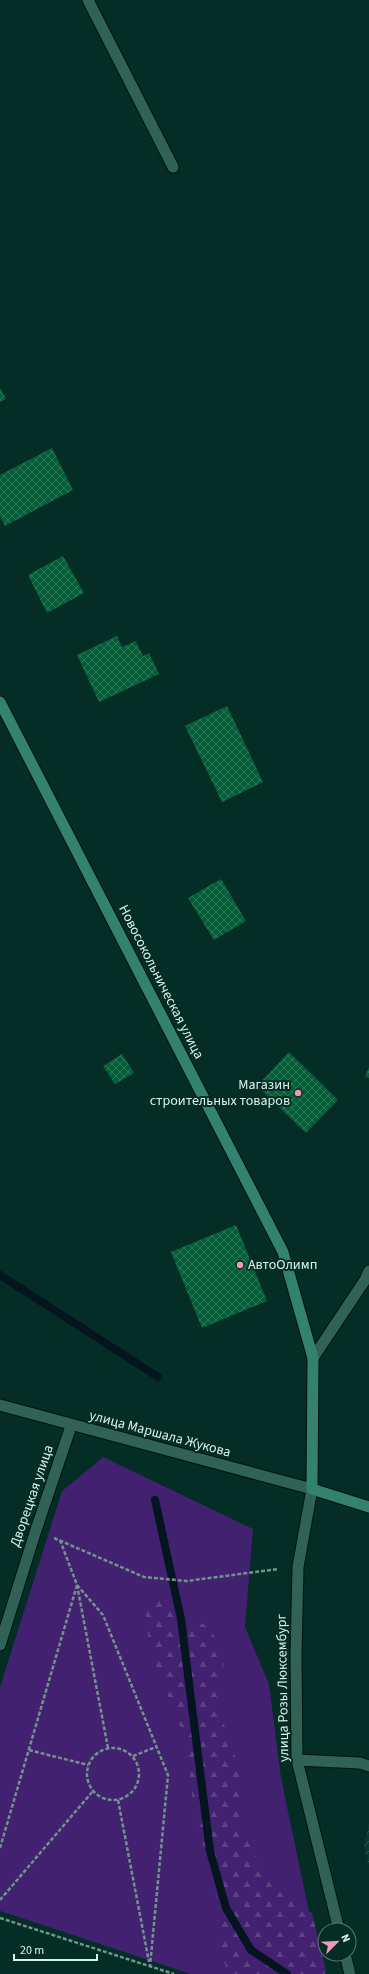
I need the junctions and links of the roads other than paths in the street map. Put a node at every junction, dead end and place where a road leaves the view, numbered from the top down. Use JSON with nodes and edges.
{"nodes":[{"id":1,"x":88,"y":0,"type":"edge"},
{"id":2,"x":172,"y":168,"type":"dead end"},
{"id":3,"x":0,"y":702,"type":"edge"},
{"id":4,"x":369,"y":1271,"type":"edge"},
{"id":5,"x":313,"y":1358,"type":"junction"},
{"id":6,"x":0,"y":1405,"type":"edge"},
{"id":7,"x":71,"y":1426,"type":"junction"},
{"id":8,"x":312,"y":1489,"type":"junction"},
{"id":9,"x":369,"y":1507,"type":"edge"},
{"id":10,"x":0,"y":1645,"type":"edge"},
{"id":11,"x":297,"y":1760,"type":"junction"},
{"id":12,"x":369,"y":1766,"type":"edge"},
{"id":13,"x":338,"y":1922,"type":"edge"},
{"id":14,"x":347,"y":1962,"type":"edge"},
{"id":15,"x":350,"y":1974,"type":"edge"}],
"edges":[{"from":1,"to":2,"type":"street"},
{"from":3,"to":5,"type":"main road","name":"Новосокольническая улица"},
{"from":4,"to":5,"type":"street"},
{"from":5,"to":8,"type":"main road","name":"Новосокольническая улица"},
{"from":6,"to":7,"type":"street","name":"улица Маршала Жукова"},
{"from":7,"to":8,"type":"street","name":"улица Маршала Жукова"},
{"from":7,"to":10,"type":"street","name":"Дворецкая улица"},
{"from":8,"to":9,"type":"main road"},
{"from":8,"to":11,"type":"street","name":"улица Розы Люксембург"},
{"from":11,"to":12,"type":"street"},
{"from":11,"to":13,"type":"street","name":"улица Розы Люксембург"},
{"from":14,"to":15,"type":"street"}]}
